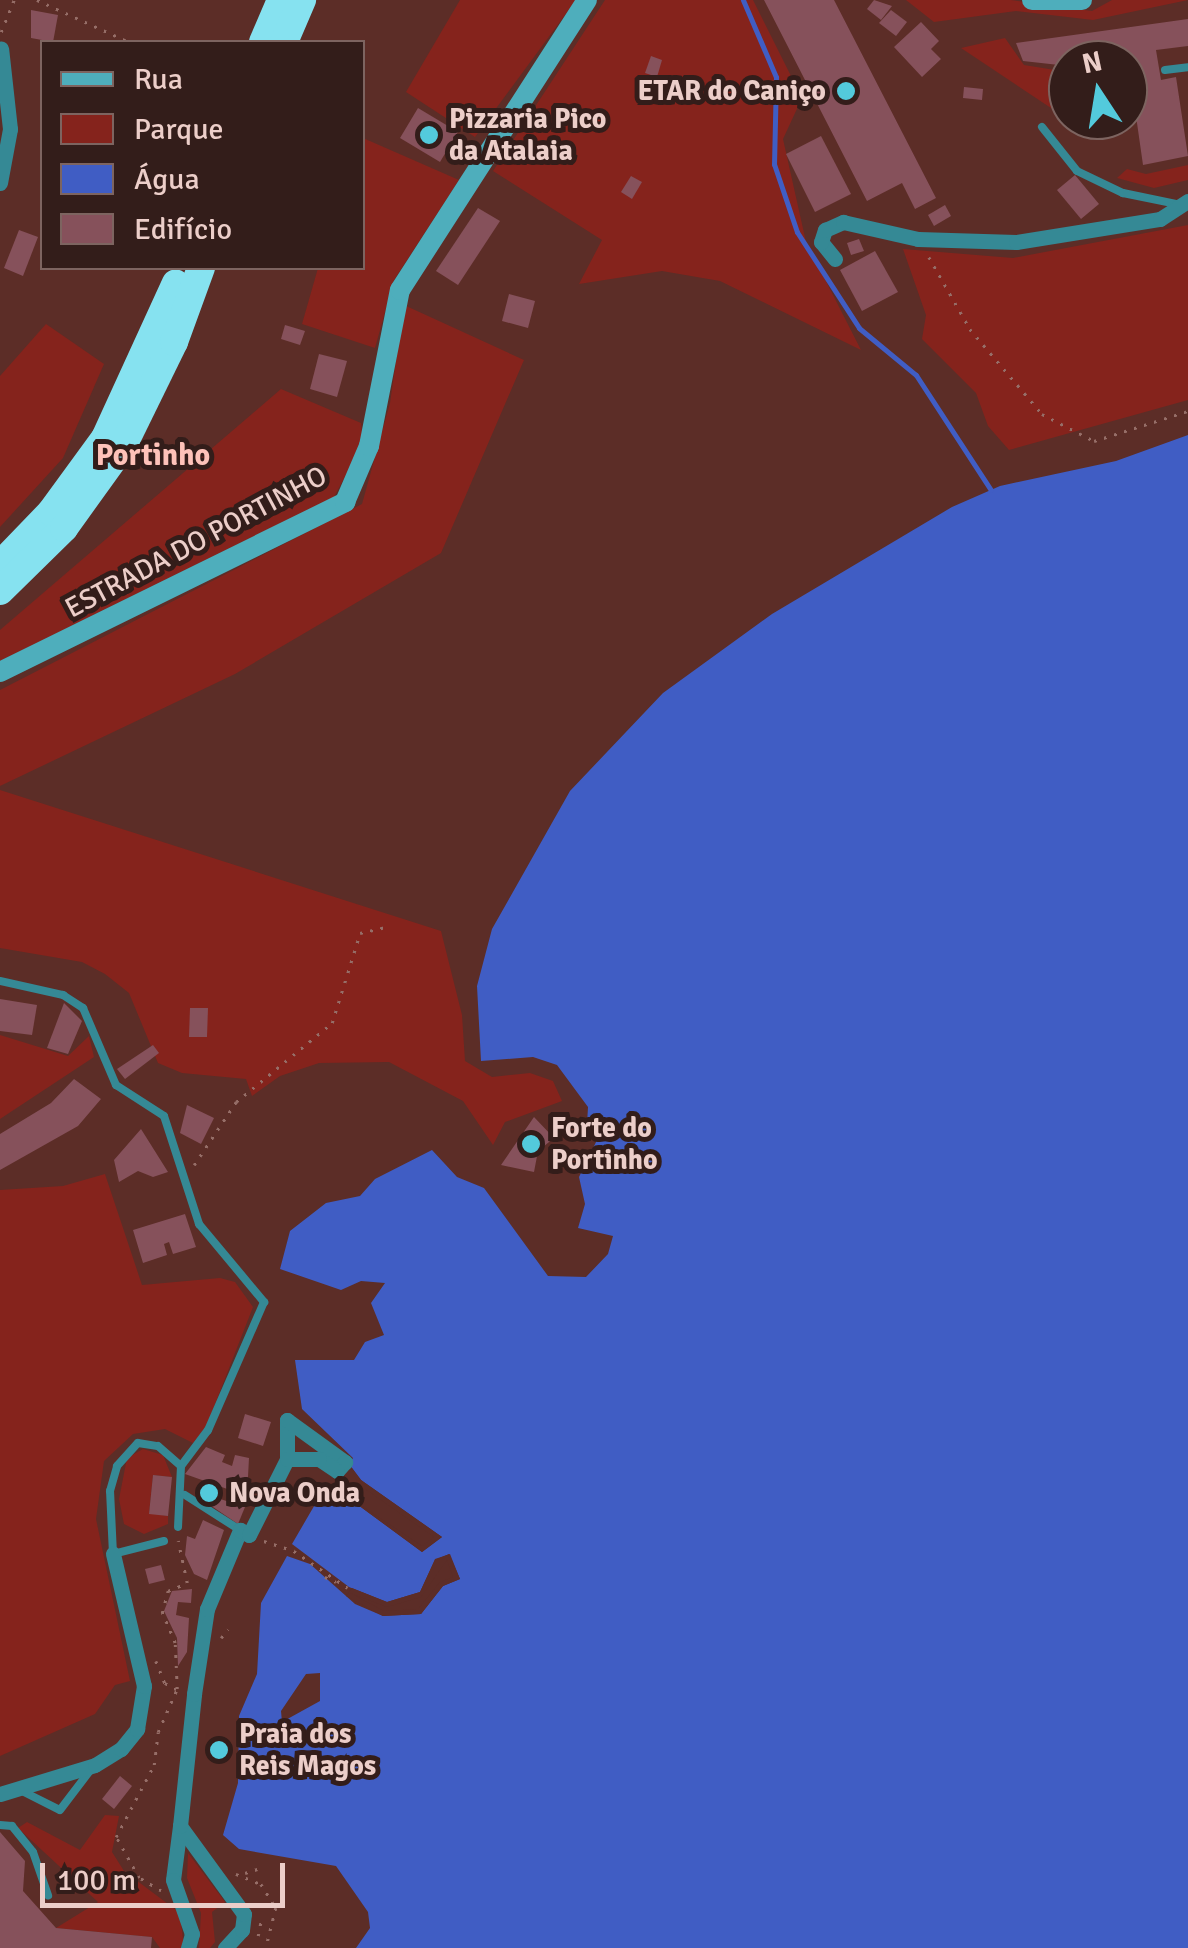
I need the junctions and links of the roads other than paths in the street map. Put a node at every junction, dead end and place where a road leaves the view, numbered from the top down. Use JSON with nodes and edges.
{"nodes":[{"id":1,"x":281,"y":0,"type":"edge"},
{"id":2,"x":302,"y":0,"type":"edge"},
{"id":3,"x":587,"y":0,"type":"edge"},
{"id":4,"x":1032,"y":0,"type":"edge"},
{"id":5,"x":1082,"y":0,"type":"edge"},
{"id":6,"x":265,"y":40,"type":"edge"},
{"id":7,"x":285,"y":40,"type":"edge"},
{"id":8,"x":1,"y":48,"type":"edge"},
{"id":9,"x":1188,"y":66,"type":"edge"},
{"id":10,"x":1165,"y":70,"type":"dead end"},
{"id":11,"x":1042,"y":126,"type":"dead end"},
{"id":12,"x":0,"y":183,"type":"edge"},
{"id":13,"x":1187,"y":202,"type":"edge"},
{"id":14,"x":835,"y":259,"type":"dead end"},
{"id":15,"x":181,"y":270,"type":"edge"},
{"id":16,"x":200,"y":270,"type":"edge"},
{"id":17,"x":0,"y":565,"type":"edge"},
{"id":18,"x":0,"y":590,"type":"edge"},
{"id":19,"x":0,"y":672,"type":"edge"},
{"id":20,"x":0,"y":981,"type":"edge"},
{"id":21,"x":287,"y":1460,"type":"dead end"},
{"id":22,"x":181,"y":1466,"type":"junction"},
{"id":23,"x":184,"y":1494,"type":"junction"},
{"id":24,"x":178,"y":1526,"type":"road end"},
{"id":25,"x":244,"y":1532,"type":"junction"},
{"id":26,"x":164,"y":1541,"type":"dead end"},
{"id":27,"x":114,"y":1554,"type":"junction"},
{"id":28,"x":94,"y":1765,"type":"junction"},
{"id":29,"x":18,"y":1788,"type":"junction"},
{"id":30,"x":0,"y":1794,"type":"edge"},
{"id":31,"x":0,"y":1824,"type":"edge"},
{"id":32,"x":180,"y":1826,"type":"junction"},
{"id":33,"x":48,"y":1895,"type":"dead end"},
{"id":34,"x":188,"y":1948,"type":"edge"},
{"id":35,"x":225,"y":1948,"type":"edge"}],
"edges":[{"from":1,"to":6,"type":"highway"},
{"from":2,"to":7,"type":"highway"},
{"from":3,"to":19,"type":"street","name":"ESTRADA DO PORTINHO"},
{"from":4,"to":5,"type":"street"},
{"from":8,"to":12,"type":"street"},
{"from":9,"to":10,"type":"lane"},
{"from":11,"to":13,"type":"lane"},
{"from":13,"to":14,"type":"street"},
{"from":15,"to":17,"type":"highway"},
{"from":16,"to":18,"type":"highway"},
{"from":20,"to":22,"type":"lane"},
{"from":21,"to":25,"type":"street"},
{"from":22,"to":23,"type":"lane"},
{"from":22,"to":27,"type":"lane"},
{"from":23,"to":24,"type":"lane"},
{"from":23,"to":25,"type":"lane"},
{"from":25,"to":32,"type":"street"},
{"from":26,"to":27,"type":"lane"},
{"from":27,"to":28,"type":"street"},
{"from":28,"to":29,"type":"street"},
{"from":28,"to":29,"type":"lane"},
{"from":29,"to":30,"type":"street"},
{"from":31,"to":33,"type":"lane"},
{"from":32,"to":34,"type":"street"},
{"from":32,"to":35,"type":"street"}]}
